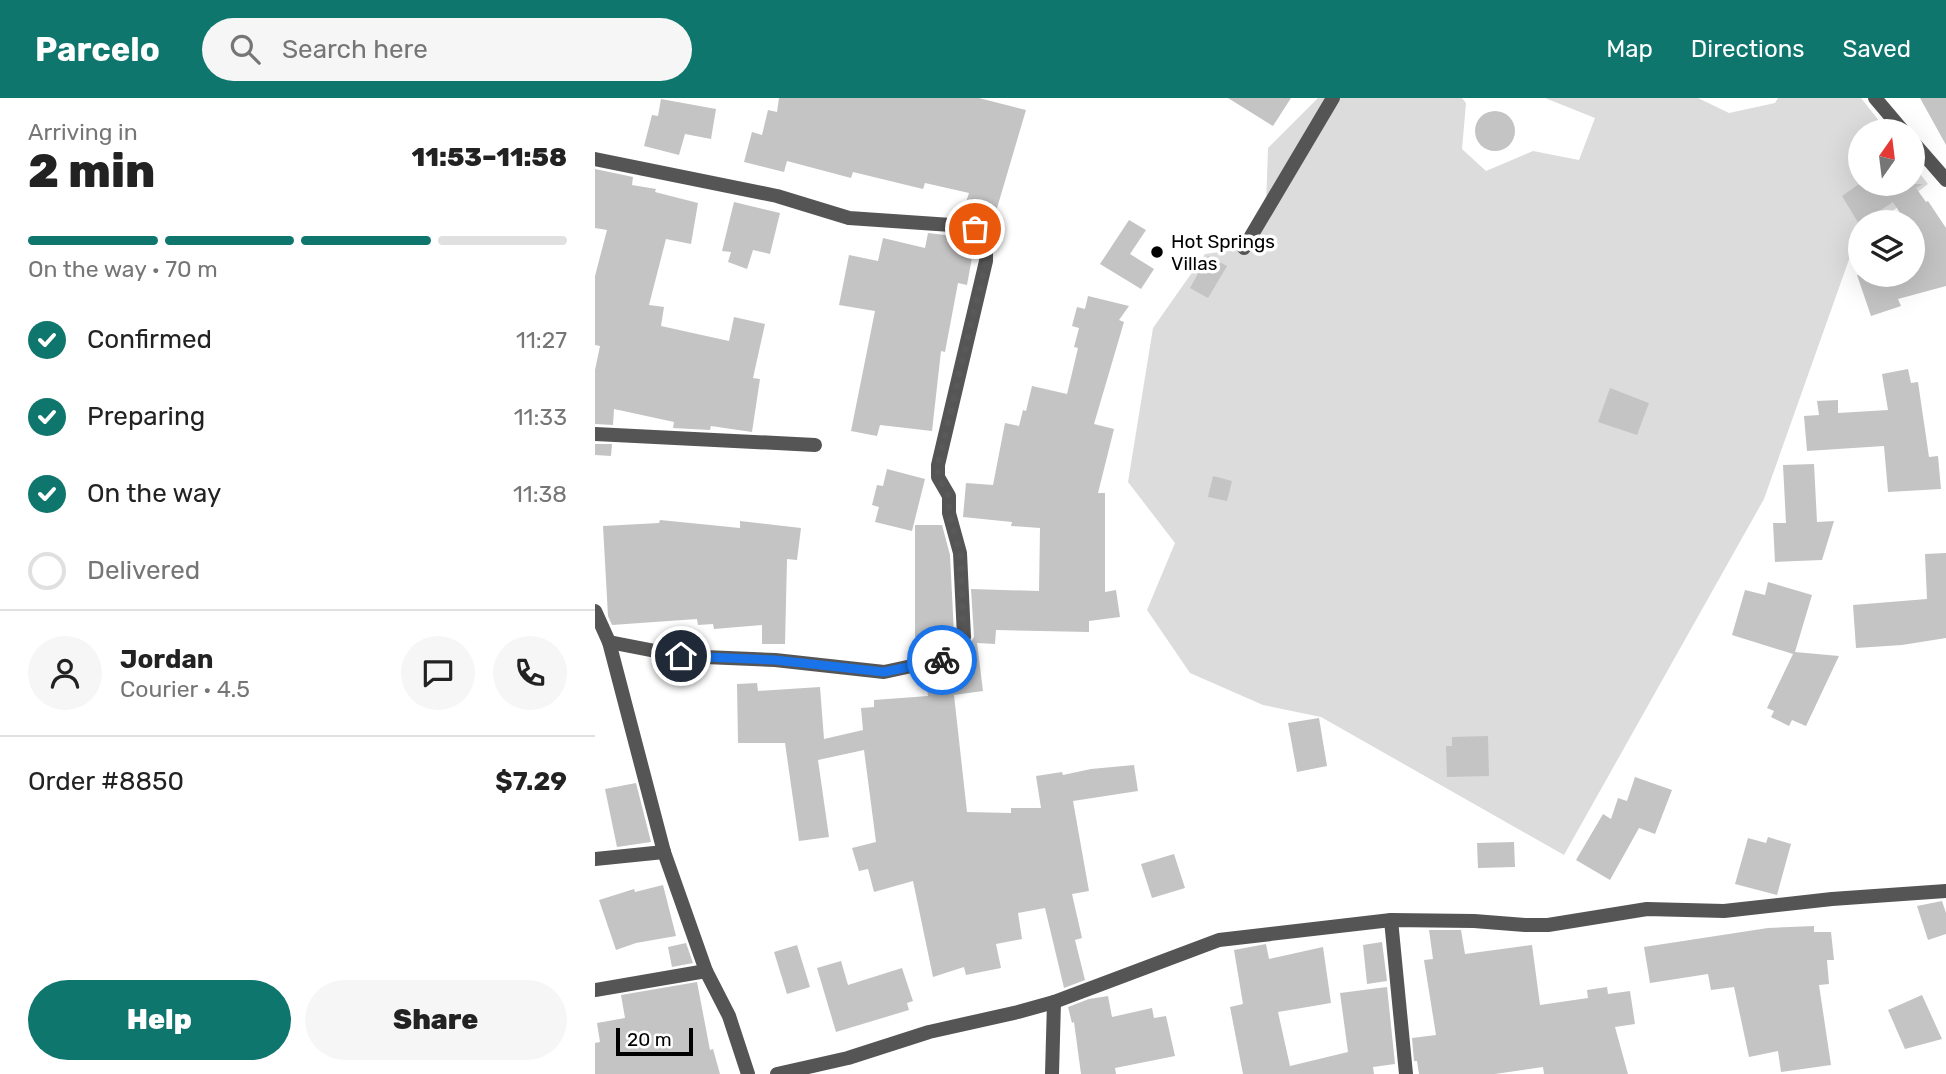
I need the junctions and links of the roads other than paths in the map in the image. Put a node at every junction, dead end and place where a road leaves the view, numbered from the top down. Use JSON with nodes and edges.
{"nodes":[{"id":1,"x":1333,"y":98,"type":"edge"},
{"id":2,"x":1875,"y":98,"type":"edge"},
{"id":3,"x":1893,"y":119,"type":"edge"},
{"id":4,"x":1925,"y":156,"type":"edge"},
{"id":5,"x":595,"y":159,"type":"edge"},
{"id":6,"x":1946,"y":180,"type":"edge"},
{"id":7,"x":1244,"y":248,"type":"dead end"},
{"id":8,"x":595,"y":434,"type":"edge"},
{"id":9,"x":815,"y":445,"type":"dead end"},
{"id":10,"x":595,"y":611,"type":"edge"},
{"id":11,"x":609,"y":642,"type":"junction"},
{"id":12,"x":664,"y":852,"type":"junction"},
{"id":13,"x":595,"y":859,"type":"edge"},
{"id":14,"x":1946,"y":891,"type":"edge"},
{"id":15,"x":1391,"y":920,"type":"junction"},
{"id":16,"x":706,"y":971,"type":"junction"},
{"id":17,"x":595,"y":990,"type":"edge"},
{"id":18,"x":1054,"y":1002,"type":"junction"},
{"id":19,"x":748,"y":1074,"type":"edge"},
{"id":20,"x":777,"y":1074,"type":"edge"},
{"id":21,"x":1052,"y":1074,"type":"edge"},
{"id":22,"x":1406,"y":1074,"type":"edge"}],
"edges":[{"from":1,"to":7,"type":"street"},
{"from":2,"to":3,"type":"street"},
{"from":4,"to":6,"type":"street"},
{"from":5,"to":11,"type":"street"},
{"from":8,"to":9,"type":"street"},
{"from":10,"to":11,"type":"street"},
{"from":11,"to":12,"type":"street"},
{"from":12,"to":13,"type":"street"},
{"from":12,"to":16,"type":"street"},
{"from":14,"to":15,"type":"street"},
{"from":15,"to":18,"type":"street"},
{"from":15,"to":22,"type":"street"},
{"from":16,"to":17,"type":"street"},
{"from":16,"to":19,"type":"street"},
{"from":18,"to":20,"type":"street"},
{"from":18,"to":21,"type":"street"}]}
